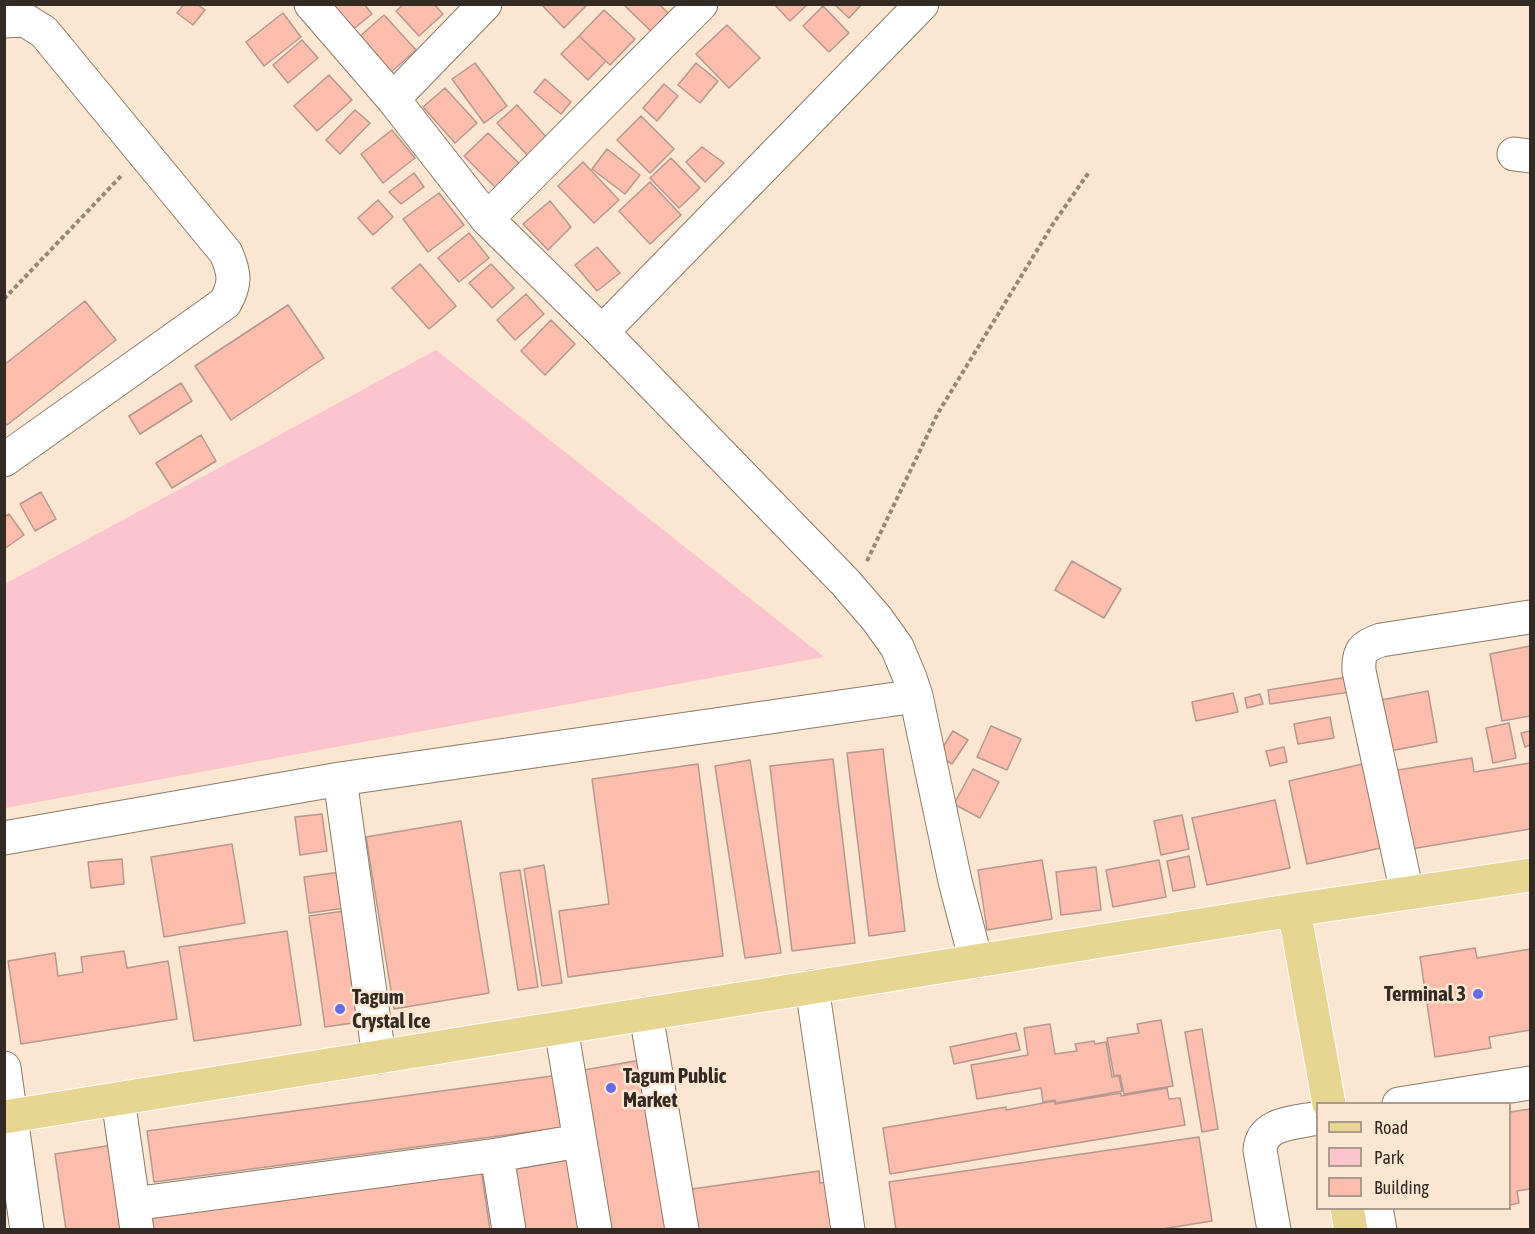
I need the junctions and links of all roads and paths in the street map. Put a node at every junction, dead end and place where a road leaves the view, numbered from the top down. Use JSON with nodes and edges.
{"nodes":[{"id":1,"x":311,"y":4,"type":"edge"},
{"id":2,"x":485,"y":4,"type":"edge"},
{"id":3,"x":701,"y":4,"type":"edge"},
{"id":4,"x":922,"y":4,"type":"edge"},
{"id":5,"x":4,"y":21,"type":"edge"},
{"id":6,"x":393,"y":99,"type":"junction"},
{"id":7,"x":144,"y":152,"type":"junction"},
{"id":8,"x":1089,"y":172,"type":"dead end"},
{"id":9,"x":487,"y":219,"type":"junction"},
{"id":10,"x":4,"y":298,"type":"edge"},
{"id":11,"x":602,"y":332,"type":"junction"},
{"id":12,"x":4,"y":460,"type":"edge"},
{"id":13,"x":845,"y":582,"type":"junction"},
{"id":14,"x":1530,"y":617,"type":"edge"},
{"id":15,"x":916,"y":696,"type":"junction"},
{"id":16,"x":340,"y":779,"type":"junction"},
{"id":17,"x":4,"y":838,"type":"edge"},
{"id":18,"x":1530,"y":875,"type":"edge"},
{"id":19,"x":1407,"y":893,"type":"junction"},
{"id":20,"x":1294,"y":910,"type":"junction"},
{"id":21,"x":976,"y":961,"type":"junction"},
{"id":22,"x":812,"y":987,"type":"junction"},
{"id":23,"x":646,"y":1014,"type":"junction"},
{"id":24,"x":561,"y":1028,"type":"junction"},
{"id":25,"x":379,"y":1057,"type":"junction"},
{"id":26,"x":4,"y":1068,"type":"edge"},
{"id":27,"x":1530,"y":1083,"type":"edge"},
{"id":28,"x":117,"y":1099,"type":"junction"},
{"id":29,"x":1329,"y":1102,"type":"edge"},
{"id":30,"x":1412,"y":1102,"type":"edge"},
{"id":31,"x":8,"y":1117,"type":"edge"},
{"id":32,"x":1316,"y":1118,"type":"edge"},
{"id":33,"x":579,"y":1141,"type":"junction"},
{"id":34,"x":497,"y":1155,"type":"junction"},
{"id":35,"x":1347,"y":1210,"type":"edge"},
{"id":36,"x":1376,"y":1210,"type":"edge"},
{"id":37,"x":135,"y":1217,"type":"edge"},
{"id":38,"x":27,"y":1230,"type":"edge"},
{"id":39,"x":509,"y":1230,"type":"edge"},
{"id":40,"x":595,"y":1230,"type":"edge"},
{"id":41,"x":682,"y":1230,"type":"edge"},
{"id":42,"x":848,"y":1230,"type":"edge"},
{"id":43,"x":1274,"y":1230,"type":"edge"},
{"id":44,"x":1351,"y":1230,"type":"edge"},
{"id":45,"x":1380,"y":1230,"type":"edge"}],
"edges":[{"from":1,"to":6,"type":"street"},
{"from":2,"to":6,"type":"street"},
{"from":3,"to":9,"type":"street"},
{"from":4,"to":11,"type":"street"},
{"from":5,"to":7,"type":"street"},
{"from":6,"to":9,"type":"street"},
{"from":7,"to":10,"type":"path"},
{"from":7,"to":12,"type":"street"},
{"from":8,"to":13,"type":"path"},
{"from":9,"to":11,"type":"street"},
{"from":11,"to":13,"type":"street"},
{"from":13,"to":15,"type":"street"},
{"from":14,"to":19,"type":"street"},
{"from":15,"to":16,"type":"street"},
{"from":15,"to":21,"type":"street"},
{"from":16,"to":17,"type":"street"},
{"from":16,"to":25,"type":"street"},
{"from":18,"to":19,"type":"main road"},
{"from":19,"to":20,"type":"main road"},
{"from":20,"to":21,"type":"main road"},
{"from":20,"to":29,"type":"main road"},
{"from":21,"to":22,"type":"main road"},
{"from":22,"to":23,"type":"main road"},
{"from":22,"to":42,"type":"street"},
{"from":23,"to":24,"type":"main road"},
{"from":23,"to":41,"type":"street"},
{"from":24,"to":25,"type":"main road"},
{"from":24,"to":33,"type":"street"},
{"from":25,"to":28,"type":"main road"},
{"from":26,"to":31,"type":"street"},
{"from":27,"to":30,"type":"street"},
{"from":28,"to":31,"type":"main road"},
{"from":28,"to":37,"type":"street"},
{"from":31,"to":38,"type":"street"},
{"from":32,"to":43,"type":"street"},
{"from":33,"to":34,"type":"street"},
{"from":33,"to":40,"type":"street"},
{"from":34,"to":37,"type":"street"},
{"from":34,"to":39,"type":"street"},
{"from":35,"to":44,"type":"main road"},
{"from":36,"to":45,"type":"street"}]}
